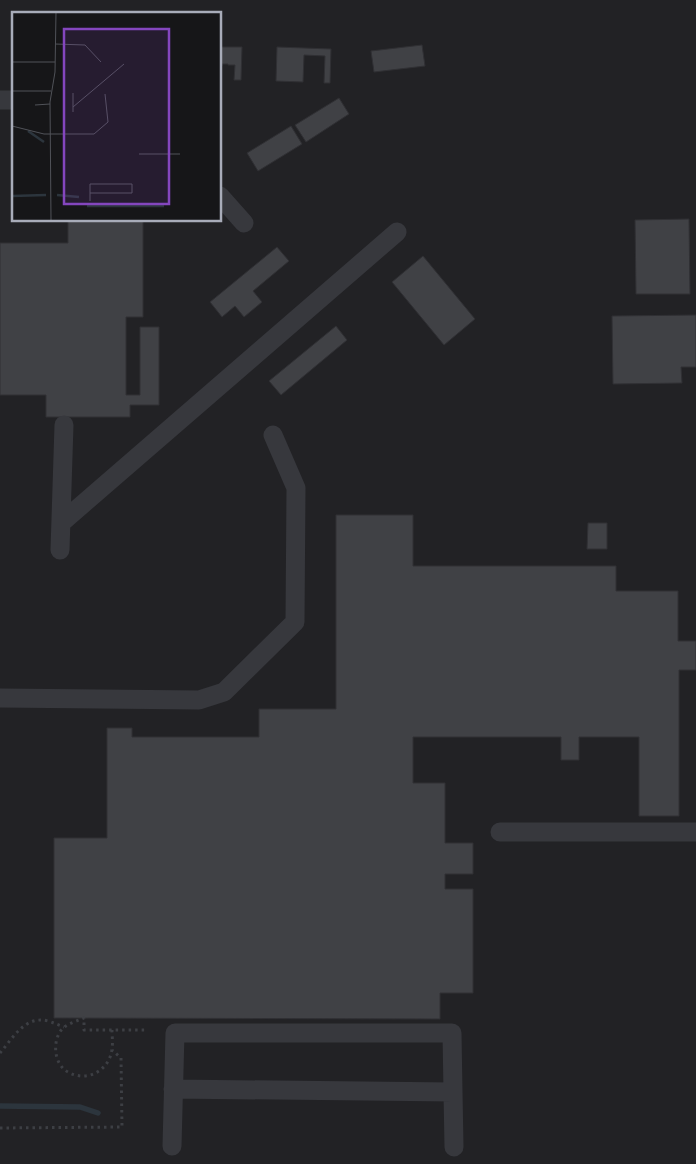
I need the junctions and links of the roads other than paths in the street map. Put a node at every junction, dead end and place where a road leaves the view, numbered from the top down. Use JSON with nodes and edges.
{"nodes":[{"id":1,"x":221,"y":197,"type":"edge"},
{"id":2,"x":244,"y":223,"type":"dead end"},
{"id":3,"x":397,"y":232,"type":"dead end"},
{"id":4,"x":64,"y":425,"type":"dead end"},
{"id":5,"x":273,"y":435,"type":"dead end"},
{"id":6,"x":61,"y":523,"type":"junction"},
{"id":7,"x":60,"y":550,"type":"dead end"},
{"id":8,"x":0,"y":698,"type":"edge"},
{"id":9,"x":500,"y":832,"type":"dead end"},
{"id":10,"x":696,"y":832,"type":"edge"},
{"id":11,"x":173,"y":1089,"type":"junction"},
{"id":12,"x":453,"y":1092,"type":"junction"},
{"id":13,"x":172,"y":1146,"type":"dead end"},
{"id":14,"x":454,"y":1147,"type":"dead end"}],
"edges":[{"from":1,"to":2,"type":"lane"},
{"from":3,"to":6,"type":"lane"},
{"from":4,"to":6,"type":"lane"},
{"from":5,"to":8,"type":"lane"},
{"from":6,"to":7,"type":"lane"},
{"from":9,"to":10,"type":"lane"},
{"from":11,"to":12,"type":"lane"},
{"from":11,"to":12,"type":"lane"},
{"from":11,"to":13,"type":"lane"},
{"from":12,"to":14,"type":"lane"}]}
